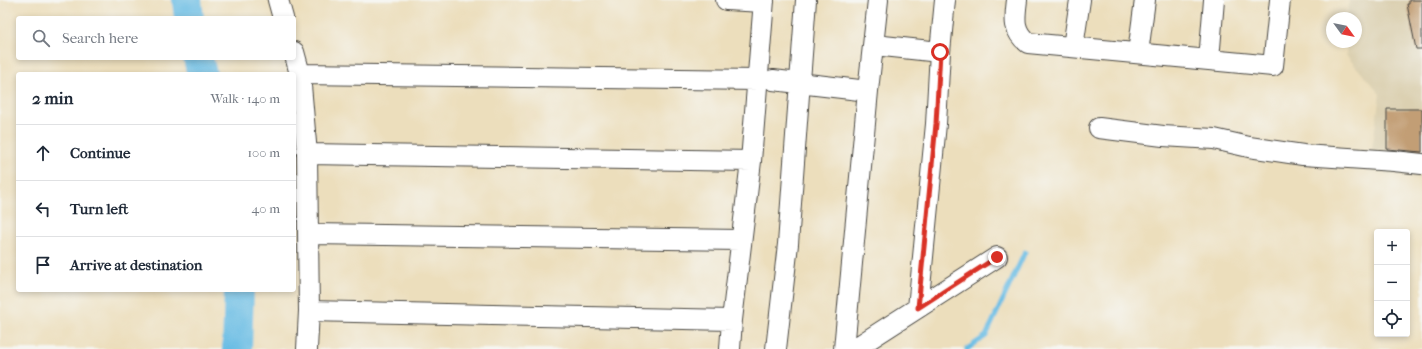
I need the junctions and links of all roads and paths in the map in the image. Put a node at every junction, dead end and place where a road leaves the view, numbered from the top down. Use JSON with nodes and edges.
{"nodes":[{"id":1,"x":278,"y":0,"type":"edge"},
{"id":2,"x":726,"y":0,"type":"edge"},
{"id":3,"x":806,"y":0,"type":"edge"},
{"id":4,"x":878,"y":0,"type":"edge"},
{"id":5,"x":945,"y":0,"type":"edge"},
{"id":6,"x":1017,"y":0,"type":"edge"},
{"id":7,"x":1080,"y":0,"type":"edge"},
{"id":8,"x":1145,"y":0,"type":"edge"},
{"id":9,"x":1214,"y":0,"type":"edge"},
{"id":10,"x":1280,"y":0,"type":"edge"},
{"id":11,"x":764,"y":1,"type":"edge"},
{"id":12,"x":283,"y":16,"type":"edge"},
{"id":13,"x":874,"y":45,"type":"junction"},
{"id":14,"x":1073,"y":47,"type":"junction"},
{"id":15,"x":940,"y":52,"type":"junction"},
{"id":16,"x":1138,"y":53,"type":"junction"},
{"id":17,"x":296,"y":59,"type":"edge"},
{"id":18,"x":1209,"y":60,"type":"junction"},
{"id":19,"x":300,"y":74,"type":"junction"},
{"id":20,"x":765,"y":80,"type":"junction"},
{"id":21,"x":800,"y":83,"type":"junction"},
{"id":22,"x":868,"y":91,"type":"junction"},
{"id":23,"x":1099,"y":128,"type":"dead end"},
{"id":24,"x":307,"y":154,"type":"junction"},
{"id":25,"x":751,"y":162,"type":"junction"},
{"id":26,"x":1422,"y":164,"type":"edge"},
{"id":27,"x":308,"y":234,"type":"junction"},
{"id":28,"x":741,"y":240,"type":"junction"},
{"id":29,"x":997,"y":257,"type":"dead end"},
{"id":30,"x":918,"y":308,"type":"junction"},
{"id":31,"x":309,"y":311,"type":"junction"},
{"id":32,"x":732,"y":320,"type":"junction"},
{"id":33,"x":307,"y":349,"type":"edge"},
{"id":34,"x":730,"y":349,"type":"edge"},
{"id":35,"x":776,"y":349,"type":"edge"},
{"id":36,"x":844,"y":349,"type":"edge"},
{"id":37,"x":854,"y":349,"type":"edge"}],
"edges":[{"from":1,"to":12,"type":"street"},
{"from":2,"to":11,"type":"street"},
{"from":3,"to":21,"type":"street"},
{"from":4,"to":13,"type":"street"},
{"from":5,"to":15,"type":"street"},
{"from":6,"to":14,"type":"street"},
{"from":7,"to":14,"type":"street"},
{"from":8,"to":16,"type":"street"},
{"from":9,"to":18,"type":"street"},
{"from":10,"to":18,"type":"street"},
{"from":11,"to":20,"type":"street"},
{"from":13,"to":15,"type":"street"},
{"from":13,"to":22,"type":"street"},
{"from":14,"to":16,"type":"street"},
{"from":15,"to":30,"type":"street"},
{"from":16,"to":18,"type":"street"},
{"from":17,"to":19,"type":"street"},
{"from":19,"to":20,"type":"street"},
{"from":19,"to":24,"type":"street"},
{"from":20,"to":21,"type":"street"},
{"from":20,"to":25,"type":"street"},
{"from":21,"to":22,"type":"street"},
{"from":21,"to":35,"type":"street"},
{"from":22,"to":36,"type":"street"},
{"from":23,"to":26,"type":"street"},
{"from":24,"to":25,"type":"street"},
{"from":24,"to":27,"type":"street"},
{"from":25,"to":28,"type":"street"},
{"from":27,"to":28,"type":"street"},
{"from":27,"to":31,"type":"street"},
{"from":28,"to":32,"type":"street"},
{"from":29,"to":30,"type":"street"},
{"from":30,"to":37,"type":"street"},
{"from":31,"to":32,"type":"street"},
{"from":31,"to":33,"type":"street"},
{"from":32,"to":34,"type":"street"}]}
